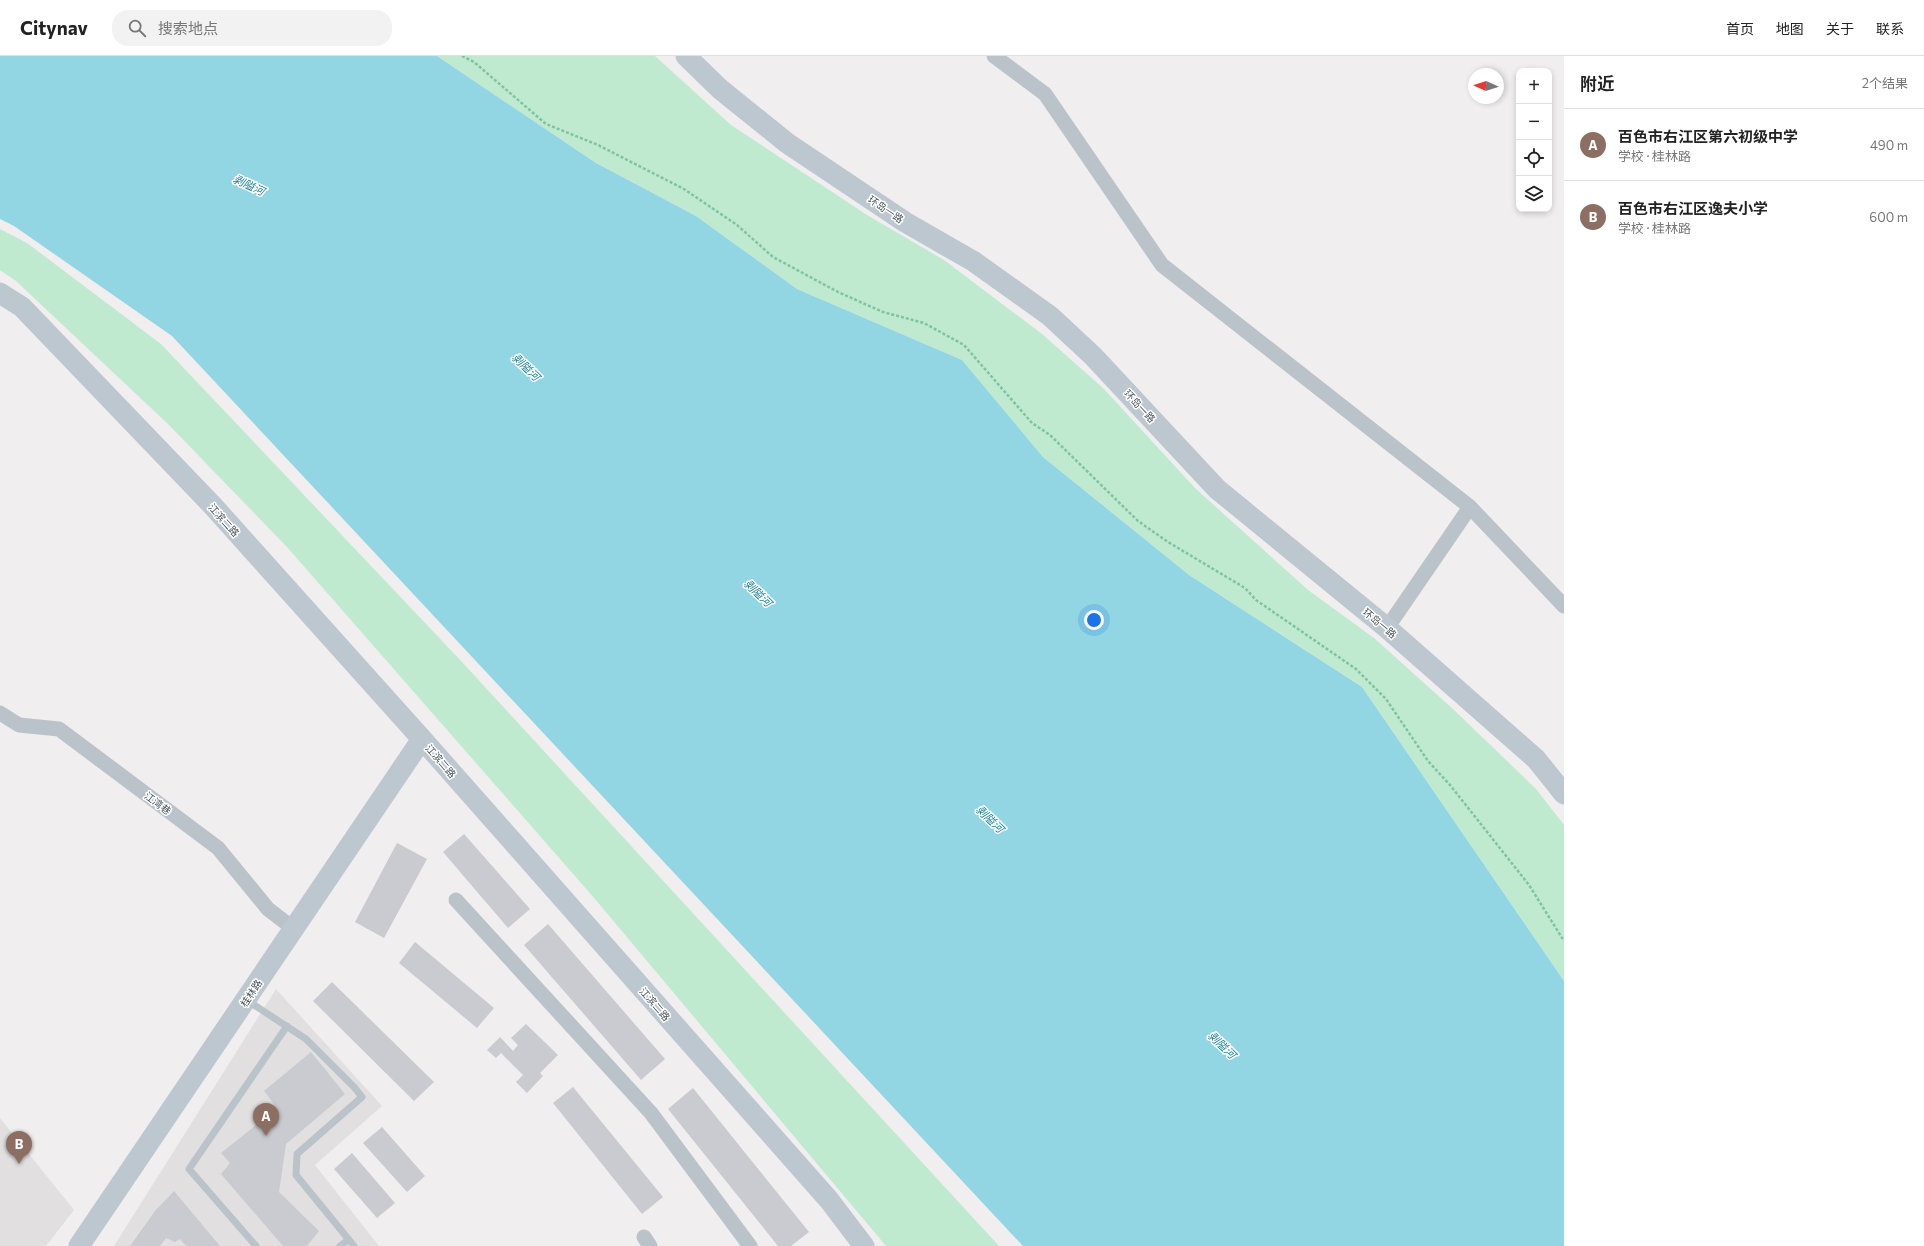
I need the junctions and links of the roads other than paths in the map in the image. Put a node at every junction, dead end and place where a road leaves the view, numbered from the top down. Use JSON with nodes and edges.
{"nodes":[{"id":1,"x":686,"y":56,"type":"edge"},
{"id":2,"x":994,"y":56,"type":"edge"},
{"id":3,"x":0,"y":293,"type":"edge"},
{"id":4,"x":1470,"y":507,"type":"junction"},
{"id":5,"x":1564,"y":606,"type":"edge"},
{"id":6,"x":1387,"y":628,"type":"junction"},
{"id":7,"x":0,"y":713,"type":"edge"},
{"id":8,"x":422,"y":739,"type":"junction"},
{"id":9,"x":1564,"y":794,"type":"edge"},
{"id":10,"x":456,"y":900,"type":"dead end"},
{"id":11,"x":294,"y":928,"type":"junction"},
{"id":12,"x":246,"y":1000,"type":"junction"},
{"id":13,"x":287,"y":1026,"type":"junction"},
{"id":14,"x":348,"y":1240,"type":"junction"},
{"id":15,"x":79,"y":1246,"type":"edge"},
{"id":16,"x":256,"y":1246,"type":"edge"},
{"id":17,"x":340,"y":1246,"type":"edge"},
{"id":18,"x":354,"y":1246,"type":"edge"},
{"id":19,"x":750,"y":1246,"type":"edge"},
{"id":20,"x":864,"y":1246,"type":"edge"}],
"edges":[{"from":1,"to":6,"type":"street","name":"环岛一路"},
{"from":2,"to":4,"type":"street"},
{"from":3,"to":8,"type":"street","name":"江滨二路"},
{"from":4,"to":5,"type":"street"},
{"from":4,"to":6,"type":"street"},
{"from":6,"to":9,"type":"street","name":"环岛一路"},
{"from":7,"to":11,"type":"street","name":"江湾巷"},
{"from":8,"to":11,"type":"street","name":"桂林路"},
{"from":8,"to":20,"type":"street","name":"江滨二路"},
{"from":10,"to":19,"type":"street"},
{"from":11,"to":12,"type":"street","name":"桂林路"},
{"from":12,"to":13,"type":"lane"},
{"from":12,"to":15,"type":"street","name":"桂林路"},
{"from":13,"to":14,"type":"lane"},
{"from":13,"to":16,"type":"lane"},
{"from":14,"to":17,"type":"lane"},
{"from":14,"to":18,"type":"lane"}]}
